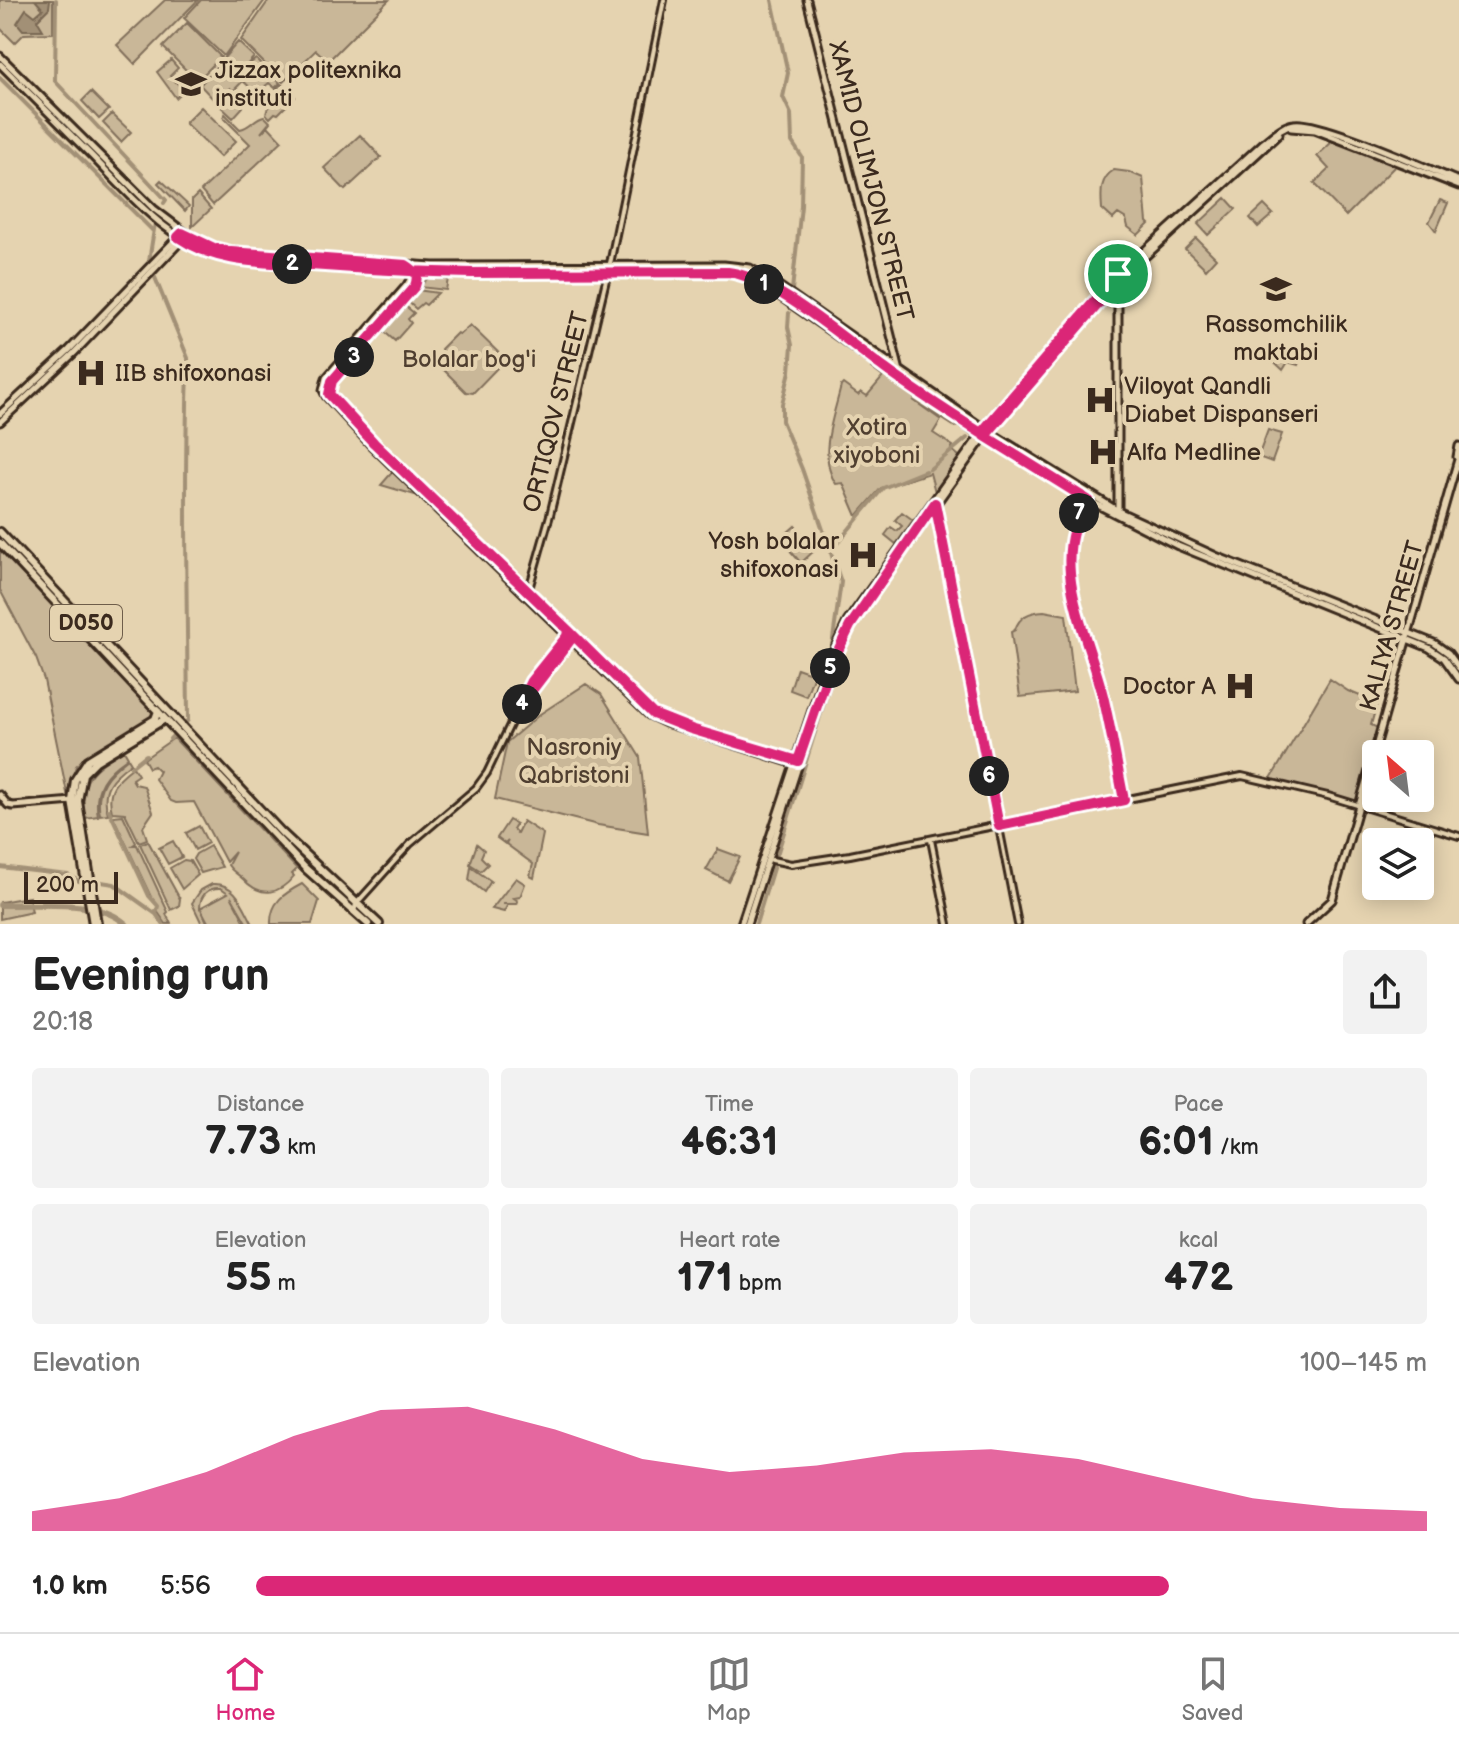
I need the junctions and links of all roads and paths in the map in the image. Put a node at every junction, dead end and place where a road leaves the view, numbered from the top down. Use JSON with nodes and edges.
{"nodes":[{"id":1,"x":664,"y":0,"type":"edge"},
{"id":2,"x":807,"y":0,"type":"edge"},
{"id":3,"x":0,"y":56,"type":"edge"},
{"id":4,"x":0,"y":64,"type":"edge"},
{"id":5,"x":1459,"y":184,"type":"edge"},
{"id":6,"x":182,"y":236,"type":"junction"},
{"id":7,"x":406,"y":265,"type":"junction"},
{"id":8,"x":424,"y":266,"type":"junction"},
{"id":9,"x":609,"y":270,"type":"junction"},
{"id":10,"x":400,"y":271,"type":"junction"},
{"id":11,"x":415,"y":271,"type":"junction"},
{"id":12,"x":435,"y":272,"type":"junction"},
{"id":13,"x":1118,"y":277,"type":"junction"},
{"id":14,"x":407,"y":285,"type":"junction"},
{"id":15,"x":415,"y":286,"type":"junction"},
{"id":16,"x":821,"y":319,"type":"junction"},
{"id":17,"x":365,"y":332,"type":"junction"},
{"id":18,"x":371,"y":337,"type":"junction"},
{"id":19,"x":900,"y":372,"type":"junction"},
{"id":20,"x":0,"y":414,"type":"edge"},
{"id":21,"x":0,"y":422,"type":"edge"},
{"id":22,"x":985,"y":432,"type":"junction"},
{"id":23,"x":1459,"y":446,"type":"edge"},
{"id":24,"x":1459,"y":456,"type":"edge"},
{"id":25,"x":1455,"y":466,"type":"junction"},
{"id":26,"x":934,"y":500,"type":"junction"},
{"id":27,"x":1088,"y":500,"type":"junction"},
{"id":28,"x":1118,"y":511,"type":"junction"},
{"id":29,"x":0,"y":532,"type":"edge"},
{"id":30,"x":0,"y":543,"type":"edge"},
{"id":31,"x":1232,"y":566,"type":"junction"},
{"id":32,"x":528,"y":594,"type":"junction"},
{"id":33,"x":569,"y":634,"type":"junction"},
{"id":34,"x":1407,"y":635,"type":"junction"},
{"id":35,"x":1459,"y":668,"type":"edge"},
{"id":36,"x":1459,"y":679,"type":"edge"},
{"id":37,"x":162,"y":715,"type":"junction"},
{"id":38,"x":796,"y":762,"type":"junction"},
{"id":39,"x":0,"y":795,"type":"edge"},
{"id":40,"x":1124,"y":800,"type":"junction"},
{"id":41,"x":75,"y":801,"type":"junction"},
{"id":42,"x":1359,"y":805,"type":"junction"},
{"id":43,"x":999,"y":826,"type":"junction"},
{"id":44,"x":1459,"y":836,"type":"edge"},
{"id":45,"x":931,"y":840,"type":"junction"},
{"id":46,"x":769,"y":859,"type":"junction"},
{"id":47,"x":355,"y":908,"type":"junction"},
{"id":48,"x":95,"y":924,"type":"edge"},
{"id":49,"x":368,"y":924,"type":"edge"},
{"id":50,"x":379,"y":924,"type":"edge"},
{"id":51,"x":744,"y":924,"type":"edge"},
{"id":52,"x":948,"y":924,"type":"edge"},
{"id":53,"x":1018,"y":924,"type":"edge"},
{"id":54,"x":1306,"y":924,"type":"edge"}],
"edges":[{"from":1,"to":9,"type":"street","name":"ORTIQOV STREET"},
{"from":2,"to":19,"type":"main road","name":"XAMID OLIMJON STREET"},
{"from":3,"to":6,"type":"main road"},
{"from":4,"to":6,"type":"main road"},
{"from":5,"to":13,"type":"main road"},
{"from":6,"to":7,"type":"main road"},
{"from":6,"to":10,"type":"main road"},
{"from":6,"to":20,"type":"main road"},
{"from":6,"to":21,"type":"main road"},
{"from":7,"to":8,"type":"main road"},
{"from":7,"to":11,"type":"main road"},
{"from":8,"to":9,"type":"main road"},
{"from":8,"to":11,"type":"main road"},
{"from":9,"to":12,"type":"main road"},
{"from":9,"to":16,"type":"main road"},
{"from":9,"to":32,"type":"street","name":"ORTIQOV STREET"},
{"from":10,"to":11,"type":"main road"},
{"from":10,"to":14,"type":"main road"},
{"from":11,"to":12,"type":"main road"},
{"from":11,"to":14,"type":"main road"},
{"from":11,"to":15,"type":"main road"},
{"from":12,"to":15,"type":"main road"},
{"from":13,"to":22,"type":"main road"},
{"from":13,"to":28,"type":"main road"},
{"from":14,"to":17,"type":"main road"},
{"from":15,"to":18,"type":"main road"},
{"from":16,"to":19,"type":"main road"},
{"from":16,"to":22,"type":"main road"},
{"from":17,"to":18,"type":"main road"},
{"from":17,"to":32,"type":"main road"},
{"from":18,"to":32,"type":"main road"},
{"from":19,"to":22,"type":"main road"},
{"from":22,"to":26,"type":"main road"},
{"from":22,"to":27,"type":"main road"},
{"from":22,"to":28,"type":"main road"},
{"from":23,"to":25,"type":"main road","name":"KALIYA STREET"},
{"from":24,"to":25,"type":"main road","name":"KALIYA STREET"},
{"from":25,"to":34,"type":"main road","name":"KALIYA STREET"},
{"from":26,"to":38,"type":"main road"},
{"from":26,"to":43,"type":"street"},
{"from":27,"to":31,"type":"main road"},
{"from":27,"to":40,"type":"street"},
{"from":28,"to":31,"type":"main road"},
{"from":29,"to":37,"type":"main road","number":"D050"},
{"from":30,"to":37,"type":"main road","number":"D050"},
{"from":31,"to":34,"type":"main road"},
{"from":32,"to":33,"type":"main road"},
{"from":33,"to":38,"type":"main road"},
{"from":33,"to":47,"type":"street"},
{"from":34,"to":35,"type":"main road"},
{"from":34,"to":36,"type":"main road"},
{"from":34,"to":42,"type":"main road","name":"KALIYA STREET"},
{"from":37,"to":41,"type":"main road"},
{"from":37,"to":47,"type":"main road"},
{"from":38,"to":46,"type":"main road"},
{"from":38,"to":51,"type":"main road"},
{"from":39,"to":41,"type":"main road"},
{"from":40,"to":42,"type":"street"},
{"from":40,"to":43,"type":"street"},
{"from":41,"to":48,"type":"main road"},
{"from":42,"to":44,"type":"street"},
{"from":42,"to":54,"type":"main road","name":"KALIYA STREET"},
{"from":43,"to":45,"type":"street"},
{"from":43,"to":53,"type":"street"},
{"from":45,"to":46,"type":"street"},
{"from":45,"to":52,"type":"street"},
{"from":46,"to":51,"type":"main road"},
{"from":47,"to":49,"type":"main road"},
{"from":47,"to":50,"type":"main road"}]}
